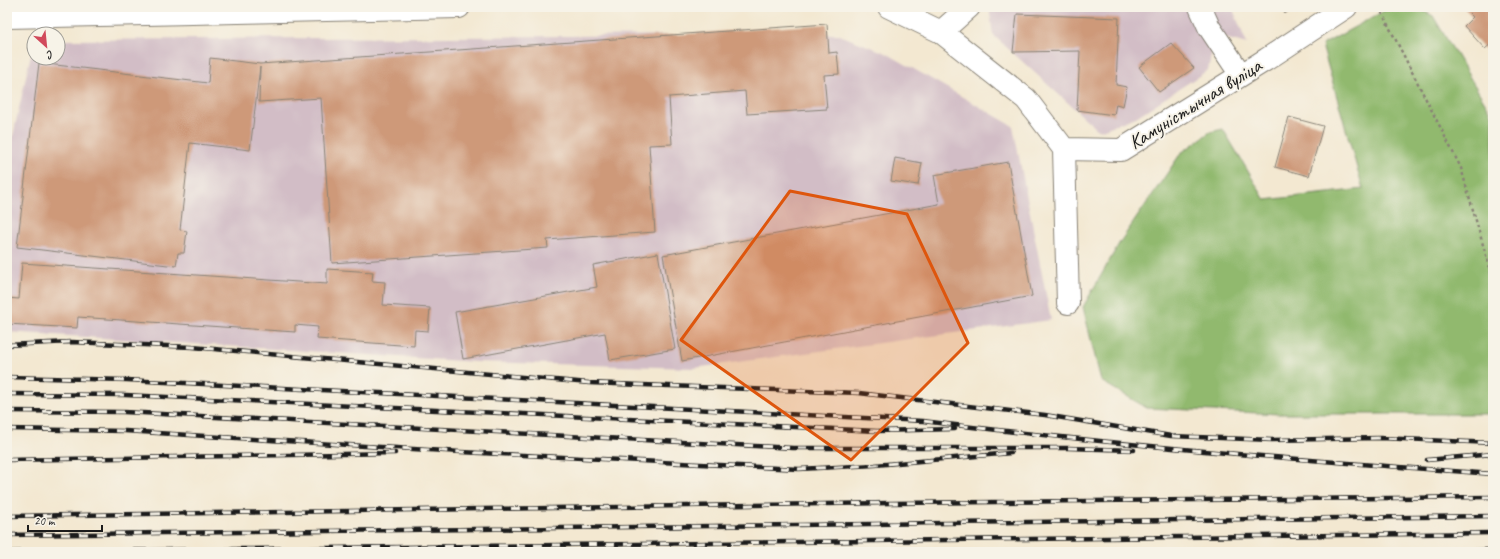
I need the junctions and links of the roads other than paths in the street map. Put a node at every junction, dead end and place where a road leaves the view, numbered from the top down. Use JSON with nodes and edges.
{"nodes":[{"id":1,"x":452,"y":7,"type":"edge"},
{"id":2,"x":458,"y":7,"type":"edge"},
{"id":3,"x":888,"y":7,"type":"edge"},
{"id":4,"x":969,"y":7,"type":"edge"},
{"id":5,"x":1200,"y":7,"type":"edge"},
{"id":6,"x":1346,"y":7,"type":"edge"},
{"id":7,"x":7,"y":17,"type":"edge"},
{"id":8,"x":941,"y":32,"type":"junction"},
{"id":9,"x":1241,"y":75,"type":"junction"},
{"id":10,"x":1064,"y":149,"type":"junction"},
{"id":11,"x":1068,"y":303,"type":"dead end"}],
"edges":[{"from":1,"to":2,"type":"street"},
{"from":1,"to":7,"type":"street"},
{"from":3,"to":8,"type":"street"},
{"from":4,"to":8,"type":"street"},
{"from":5,"to":9,"type":"street"},
{"from":6,"to":9,"type":"street","name":"Камуністычная вуліца"},
{"from":8,"to":10,"type":"street"},
{"from":9,"to":10,"type":"street","name":"Камуністычная вуліца"},
{"from":10,"to":11,"type":"street"}]}
